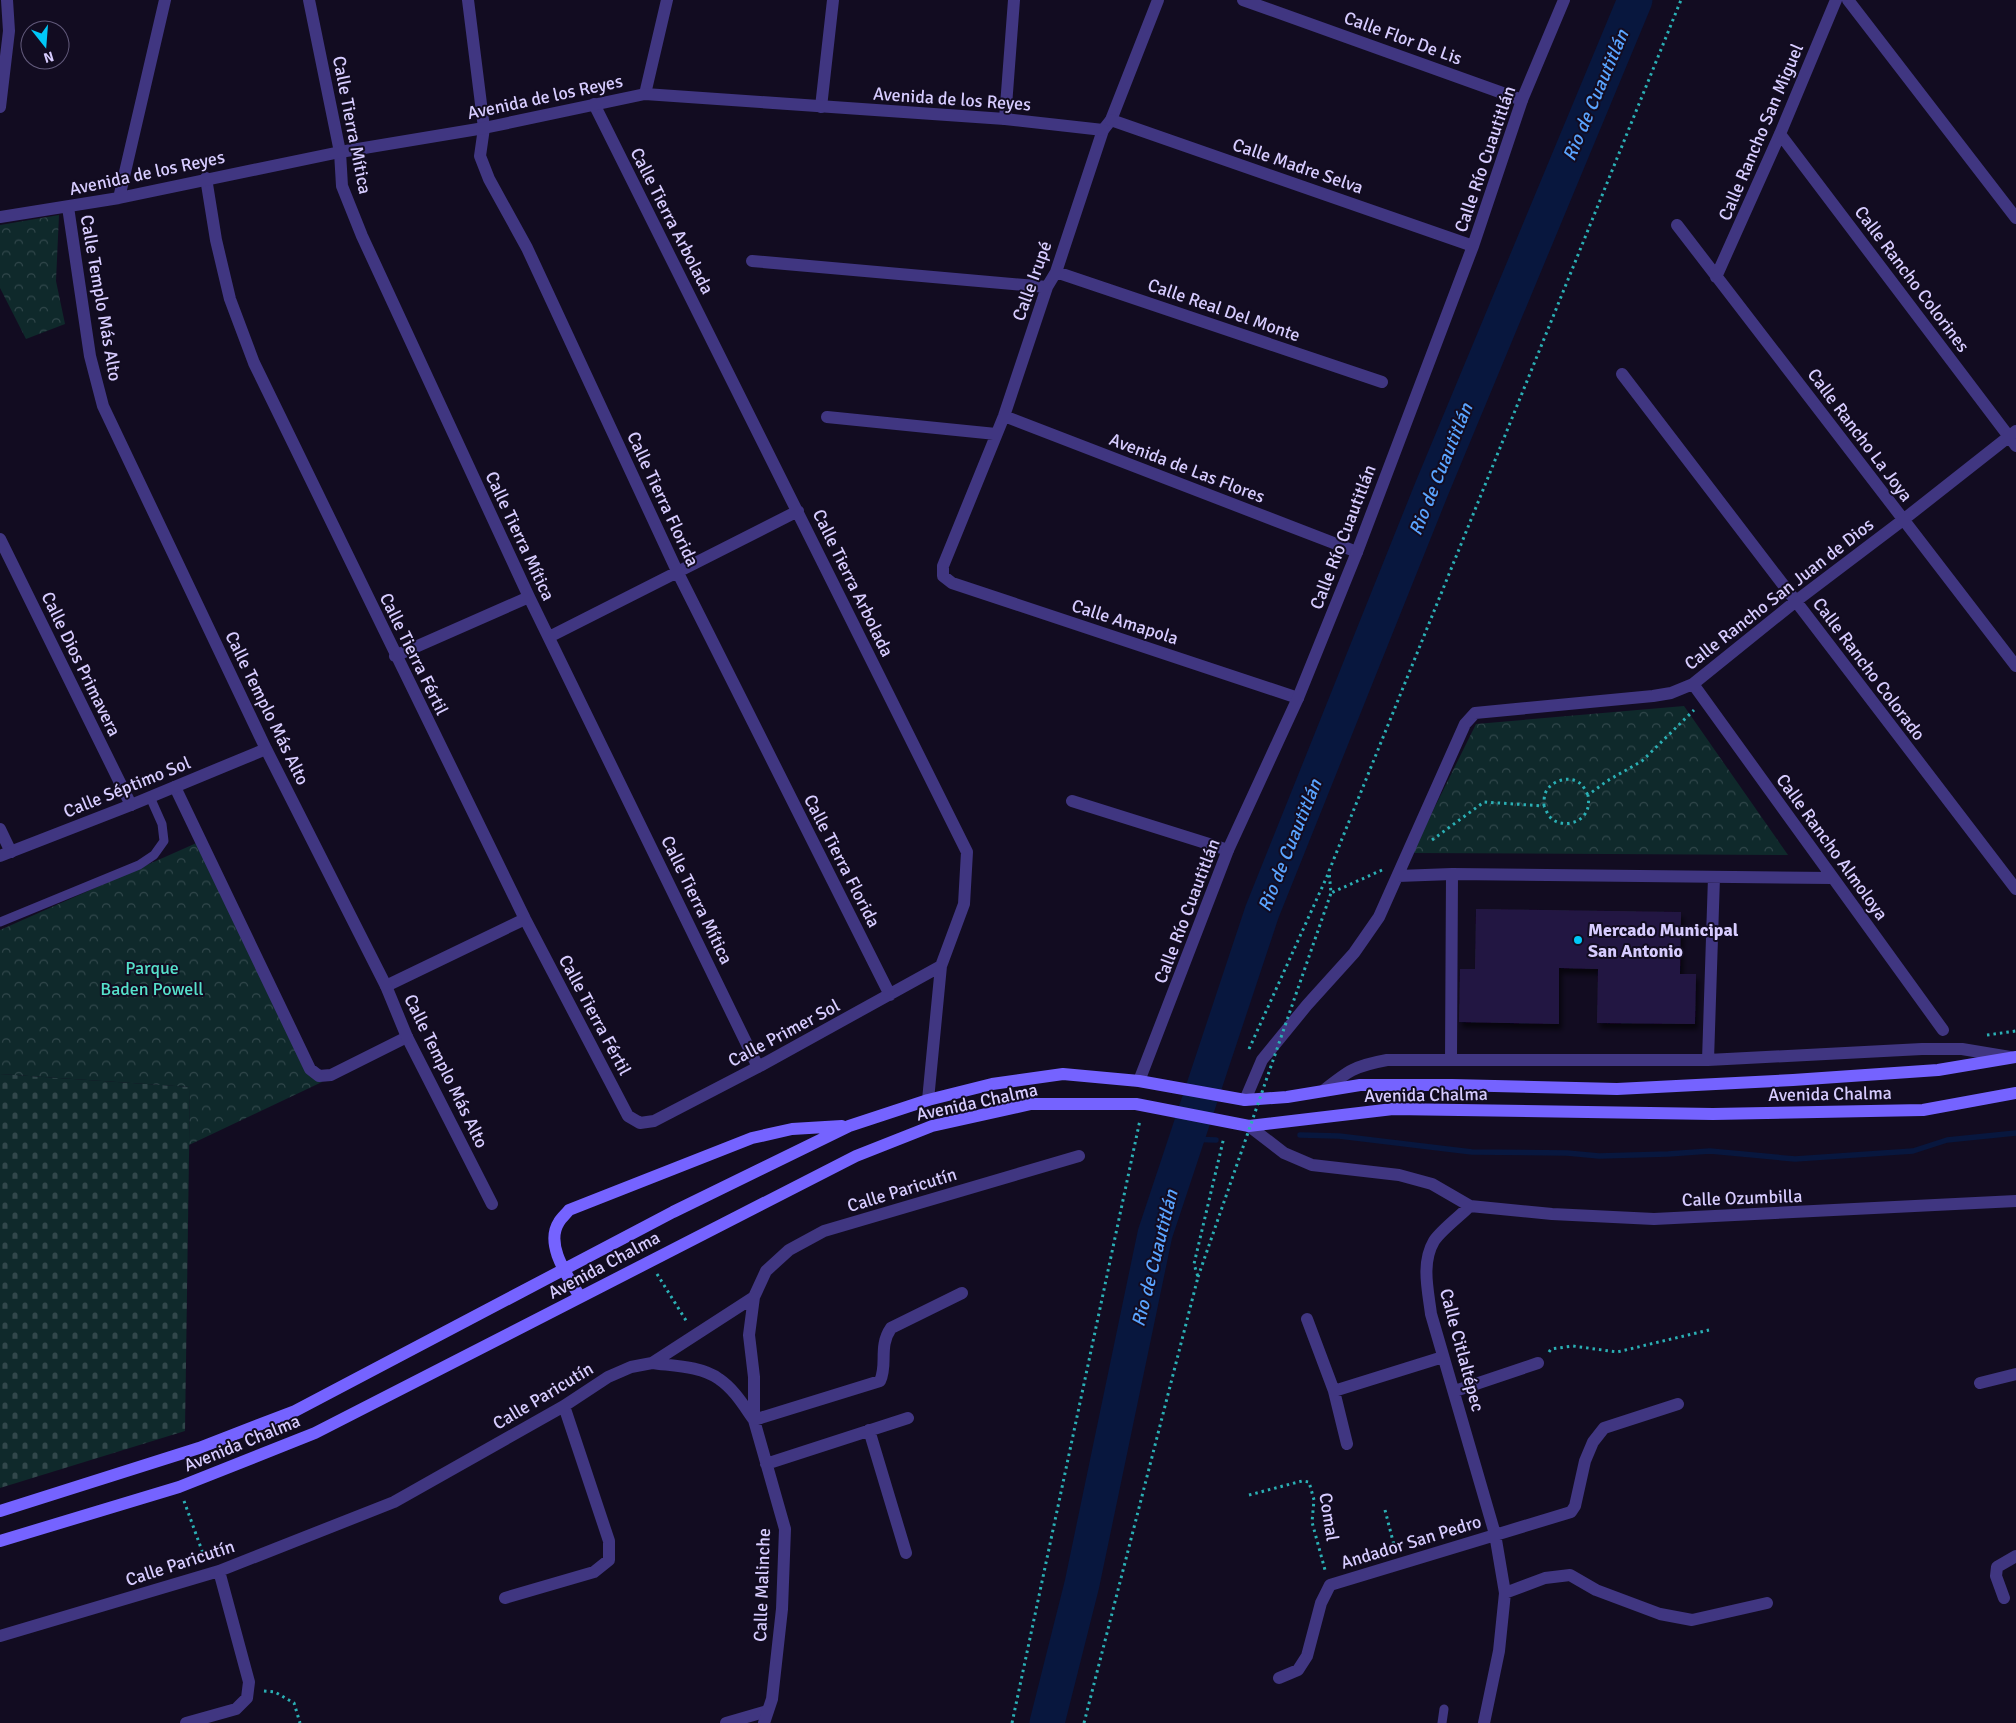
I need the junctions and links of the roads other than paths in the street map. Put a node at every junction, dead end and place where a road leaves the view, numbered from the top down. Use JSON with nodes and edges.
{"nodes":[{"id":1,"x":7,"y":0,"type":"edge"},
{"id":2,"x":165,"y":0,"type":"edge"},
{"id":3,"x":309,"y":0,"type":"edge"},
{"id":4,"x":468,"y":0,"type":"edge"},
{"id":5,"x":667,"y":0,"type":"edge"},
{"id":6,"x":833,"y":0,"type":"edge"},
{"id":7,"x":1014,"y":0,"type":"edge"},
{"id":8,"x":1158,"y":0,"type":"edge"},
{"id":9,"x":1244,"y":0,"type":"edge"},
{"id":10,"x":1564,"y":0,"type":"edge"},
{"id":11,"x":1836,"y":0,"type":"edge"},
{"id":12,"x":1848,"y":0,"type":"edge"},
{"id":13,"x":645,"y":94,"type":"junction"},
{"id":14,"x":1522,"y":100,"type":"junction"},
{"id":15,"x":594,"y":104,"type":"junction"},
{"id":16,"x":0,"y":107,"type":"edge"},
{"id":17,"x":821,"y":107,"type":"junction"},
{"id":18,"x":1005,"y":119,"type":"junction"},
{"id":19,"x":1112,"y":120,"type":"junction"},
{"id":20,"x":484,"y":128,"type":"junction"},
{"id":21,"x":1103,"y":130,"type":"junction"},
{"id":22,"x":1780,"y":134,"type":"junction"},
{"id":23,"x":340,"y":152,"type":"junction"},
{"id":24,"x":206,"y":178,"type":"junction"},
{"id":25,"x":119,"y":198,"type":"junction"},
{"id":26,"x":68,"y":207,"type":"junction"},
{"id":27,"x":0,"y":217,"type":"edge"},
{"id":28,"x":2016,"y":218,"type":"edge"},
{"id":29,"x":1677,"y":225,"type":"dead end"},
{"id":30,"x":1473,"y":246,"type":"junction"},
{"id":31,"x":752,"y":261,"type":"dead end"},
{"id":32,"x":1056,"y":272,"type":"junction"},
{"id":33,"x":1716,"y":277,"type":"junction"},
{"id":34,"x":1047,"y":287,"type":"junction"},
{"id":35,"x":1622,"y":374,"type":"dead end"},
{"id":36,"x":1382,"y":382,"type":"dead end"},
{"id":37,"x":1004,"y":416,"type":"junction"},
{"id":38,"x":827,"y":417,"type":"dead end"},
{"id":39,"x":996,"y":434,"type":"junction"},
{"id":40,"x":2014,"y":438,"type":"edge"},
{"id":41,"x":798,"y":511,"type":"junction"},
{"id":42,"x":1903,"y":520,"type":"junction"},
{"id":43,"x":0,"y":539,"type":"edge"},
{"id":44,"x":1357,"y":552,"type":"junction"},
{"id":45,"x":677,"y":572,"type":"junction"},
{"id":46,"x":942,"y":576,"type":"joint"},
{"id":47,"x":529,"y":597,"type":"junction"},
{"id":48,"x":1796,"y":601,"type":"junction"},
{"id":49,"x":549,"y":637,"type":"junction"},
{"id":50,"x":395,"y":656,"type":"junction"},
{"id":51,"x":2016,"y":666,"type":"edge"},
{"id":52,"x":1693,"y":684,"type":"junction"},
{"id":53,"x":1298,"y":698,"type":"junction"},
{"id":54,"x":266,"y":749,"type":"junction"},
{"id":55,"x":175,"y":787,"type":"junction"},
{"id":56,"x":150,"y":797,"type":"junction"},
{"id":57,"x":1072,"y":800,"type":"dead end"},
{"id":58,"x":131,"y":805,"type":"junction"},
{"id":59,"x":0,"y":829,"type":"edge"},
{"id":60,"x":1228,"y":850,"type":"junction"},
{"id":61,"x":6,"y":854,"type":"edge"},
{"id":62,"x":1452,"y":874,"type":"junction"},
{"id":63,"x":1398,"y":876,"type":"junction"},
{"id":64,"x":1714,"y":877,"type":"junction"},
{"id":65,"x":1832,"y":878,"type":"junction"},
{"id":66,"x":2016,"y":889,"type":"edge"},
{"id":67,"x":525,"y":919,"type":"junction"},
{"id":68,"x":0,"y":922,"type":"edge"},
{"id":69,"x":941,"y":966,"type":"junction"},
{"id":70,"x":386,"y":986,"type":"junction"},
{"id":71,"x":890,"y":995,"type":"junction"},
{"id":72,"x":1943,"y":1030,"type":"dead end"},
{"id":73,"x":407,"y":1037,"type":"junction"},
{"id":74,"x":2014,"y":1057,"type":"edge"},
{"id":75,"x":1452,"y":1060,"type":"junction"},
{"id":76,"x":1708,"y":1060,"type":"junction"},
{"id":77,"x":758,"y":1067,"type":"junction"},
{"id":78,"x":1139,"y":1081,"type":"junction"},
{"id":79,"x":1323,"y":1091,"type":"junction"},
{"id":80,"x":2016,"y":1093,"type":"edge"},
{"id":81,"x":928,"y":1100,"type":"junction"},
{"id":82,"x":1245,"y":1100,"type":"junction"},
{"id":83,"x":640,"y":1123,"type":"joint"},
{"id":84,"x":849,"y":1126,"type":"junction"},
{"id":85,"x":1249,"y":1126,"type":"junction"},
{"id":86,"x":1079,"y":1156,"type":"dead end"},
{"id":87,"x":2016,"y":1201,"type":"edge"},
{"id":88,"x":492,"y":1204,"type":"dead end"},
{"id":89,"x":1470,"y":1206,"type":"junction"},
{"id":90,"x":564,"y":1269,"type":"junction"},
{"id":91,"x":962,"y":1294,"type":"dead end"},
{"id":92,"x":580,"y":1297,"type":"junction"},
{"id":93,"x":754,"y":1297,"type":"junction"},
{"id":94,"x":1307,"y":1319,"type":"dead end"},
{"id":95,"x":1443,"y":1357,"type":"junction"},
{"id":96,"x":652,"y":1363,"type":"junction"},
{"id":97,"x":1538,"y":1363,"type":"road end"},
{"id":98,"x":2016,"y":1374,"type":"edge"},
{"id":99,"x":1980,"y":1383,"type":"dead end"},
{"id":100,"x":1334,"y":1391,"type":"junction"},
{"id":101,"x":1455,"y":1391,"type":"junction"},
{"id":102,"x":1678,"y":1404,"type":"dead end"},
{"id":103,"x":564,"y":1406,"type":"junction"},
{"id":104,"x":908,"y":1418,"type":"dead end"},
{"id":105,"x":754,"y":1420,"type":"junction"},
{"id":106,"x":869,"y":1430,"type":"junction"},
{"id":107,"x":1347,"y":1444,"type":"dead end"},
{"id":108,"x":766,"y":1464,"type":"junction"},
{"id":109,"x":0,"y":1511,"type":"edge"},
{"id":110,"x":1495,"y":1534,"type":"junction"},
{"id":111,"x":0,"y":1541,"type":"edge"},
{"id":112,"x":906,"y":1553,"type":"dead end"},
{"id":113,"x":2016,"y":1556,"type":"edge"},
{"id":114,"x":215,"y":1572,"type":"junction"},
{"id":115,"x":1505,"y":1593,"type":"junction"},
{"id":116,"x":505,"y":1598,"type":"dead end"},
{"id":117,"x":2004,"y":1598,"type":"dead end"},
{"id":118,"x":1767,"y":1603,"type":"dead end"},
{"id":119,"x":0,"y":1636,"type":"edge"},
{"id":120,"x":1279,"y":1678,"type":"dead end"},
{"id":121,"x":1444,"y":1709,"type":"dead end"},
{"id":122,"x":766,"y":1717,"type":"edge"},
{"id":123,"x":186,"y":1723,"type":"edge"},
{"id":124,"x":726,"y":1723,"type":"edge"},
{"id":125,"x":1442,"y":1723,"type":"edge"},
{"id":126,"x":1484,"y":1723,"type":"edge"}],
"edges":[{"from":1,"to":16,"type":"street"},
{"from":2,"to":25,"type":"street"},
{"from":3,"to":23,"type":"street","name":"Calle Tierra Mítica"},
{"from":4,"to":20,"type":"street","name":"Calle Tierra Florida"},
{"from":5,"to":13,"type":"street"},
{"from":6,"to":17,"type":"street"},
{"from":7,"to":18,"type":"street"},
{"from":8,"to":19,"type":"street","name":"Calle Irupé"},
{"from":9,"to":14,"type":"street","name":"Calle Flor De Lis"},
{"from":10,"to":14,"type":"street","name":"Calle Río Cuautitlán"},
{"from":11,"to":22,"type":"street","name":"Calle Rancho San Miguel"},
{"from":12,"to":28,"type":"street"},
{"from":13,"to":15,"type":"street","name":"Avenida de los Reyes"},
{"from":13,"to":17,"type":"street","name":"Avenida de los Reyes"},
{"from":14,"to":30,"type":"street","name":"Calle Río Cuautitlán"},
{"from":15,"to":20,"type":"street","name":"Avenida de los Reyes"},
{"from":15,"to":41,"type":"street","name":"Calle Tierra Arbolada"},
{"from":17,"to":18,"type":"street","name":"Avenida de los Reyes"},
{"from":18,"to":21,"type":"street","name":"Avenida de los Reyes"},
{"from":19,"to":21,"type":"street","name":"Calle Irupé"},
{"from":19,"to":30,"type":"street","name":"Calle Madre Selva"},
{"from":20,"to":23,"type":"street","name":"Avenida de los Reyes"},
{"from":20,"to":45,"type":"street","name":"Calle Tierra Florida"},
{"from":21,"to":32,"type":"street","name":"Calle Irupé"},
{"from":22,"to":33,"type":"street","name":"Calle Rancho San Miguel"},
{"from":22,"to":40,"type":"street","name":"Calle Rancho Colorines"},
{"from":23,"to":24,"type":"street","name":"Avenida de los Reyes"},
{"from":23,"to":47,"type":"street","name":"Calle Tierra Mítica"},
{"from":24,"to":25,"type":"street","name":"Avenida de los Reyes"},
{"from":24,"to":50,"type":"street","name":"Calle Tierra Fértil"},
{"from":25,"to":26,"type":"street","name":"Avenida de los Reyes"},
{"from":26,"to":27,"type":"street","name":"Avenida de los Reyes"},
{"from":26,"to":54,"type":"street","name":"Calle Templo Más Alto"},
{"from":29,"to":33,"type":"street","name":"Calle Rancho La Joya"},
{"from":30,"to":44,"type":"street","name":"Calle Río Cuautitlán"},
{"from":31,"to":34,"type":"street"},
{"from":32,"to":34,"type":"street","name":"Calle Irupé"},
{"from":32,"to":36,"type":"street","name":"Calle Real Del Monte"},
{"from":33,"to":42,"type":"street","name":"Calle Rancho La Joya"},
{"from":34,"to":37,"type":"street","name":"Calle Irupé"},
{"from":35,"to":48,"type":"street","name":"Calle Rancho Colorado"},
{"from":37,"to":39,"type":"street","name":"Calle Irupé"},
{"from":37,"to":44,"type":"street","name":"Avenida de Las Flores"},
{"from":38,"to":39,"type":"street"},
{"from":39,"to":46,"type":"street","name":"Calle Irupé"},
{"from":40,"to":42,"type":"street","name":"Calle Rancho San Juan de Dios"},
{"from":41,"to":45,"type":"street"},
{"from":41,"to":69,"type":"street","name":"Calle Tierra Arbolada"},
{"from":42,"to":48,"type":"street","name":"Calle Rancho San Juan de Dios"},
{"from":42,"to":51,"type":"street","name":"Calle Rancho La Joya"},
{"from":43,"to":58,"type":"street","name":"Calle Dios Primavera"},
{"from":44,"to":53,"type":"street","name":"Calle Río Cuautitlán"},
{"from":45,"to":49,"type":"street"},
{"from":45,"to":71,"type":"street","name":"Calle Tierra Florida"},
{"from":46,"to":53,"type":"street","name":"Calle Amapola"},
{"from":47,"to":49,"type":"street","name":"Calle Tierra Mítica"},
{"from":47,"to":50,"type":"street"},
{"from":48,"to":52,"type":"street","name":"Calle Rancho San Juan de Dios"},
{"from":48,"to":66,"type":"street","name":"Calle Rancho Colorado"},
{"from":49,"to":77,"type":"street","name":"Calle Tierra Mítica"},
{"from":50,"to":67,"type":"street","name":"Calle Tierra Fértil"},
{"from":52,"to":63,"type":"street","name":"Calle Rancho San Juan de Dios"},
{"from":52,"to":65,"type":"street","name":"Calle Rancho Almoloya"},
{"from":53,"to":60,"type":"street","name":"Calle Río Cuautitlán"},
{"from":54,"to":55,"type":"street","name":"Calle Séptimo Sol"},
{"from":54,"to":70,"type":"street","name":"Calle Templo Más Alto"},
{"from":55,"to":56,"type":"street","name":"Calle Séptimo Sol"},
{"from":55,"to":73,"type":"street"},
{"from":56,"to":58,"type":"street","name":"Calle Séptimo Sol"},
{"from":56,"to":68,"type":"lane"},
{"from":57,"to":60,"type":"street"},
{"from":58,"to":61,"type":"street","name":"Calle Séptimo Sol"},
{"from":59,"to":61,"type":"street"},
{"from":60,"to":78,"type":"street","name":"Calle Río Cuautitlán"},
{"from":62,"to":63,"type":"street"},
{"from":62,"to":64,"type":"street"},
{"from":62,"to":75,"type":"street"},
{"from":63,"to":82,"type":"street","name":"Calle Rancho San Juan de Dios"},
{"from":64,"to":65,"type":"street"},
{"from":64,"to":76,"type":"street"},
{"from":65,"to":72,"type":"street","name":"Calle Rancho Almoloya"},
{"from":67,"to":70,"type":"street"},
{"from":67,"to":83,"type":"street","name":"Calle Tierra Fértil"},
{"from":69,"to":71,"type":"street","name":"Calle Primer Sol"},
{"from":69,"to":81,"type":"street","name":"Calle Tierra Arbolada"},
{"from":70,"to":73,"type":"street","name":"Calle Templo Más Alto"},
{"from":71,"to":77,"type":"street","name":"Calle Primer Sol"},
{"from":73,"to":88,"type":"street","name":"Calle Templo Más Alto"},
{"from":74,"to":76,"type":"street"},
{"from":74,"to":79,"type":"main road","name":"Avenida Chalma"},
{"from":75,"to":76,"type":"street"},
{"from":75,"to":79,"type":"street"},
{"from":77,"to":83,"type":"street","name":"Calle Primer Sol"},
{"from":78,"to":81,"type":"main road","name":"Avenida Chalma"},
{"from":78,"to":82,"type":"main road","name":"Avenida Chalma"},
{"from":79,"to":82,"type":"main road","name":"Avenida Chalma"},
{"from":80,"to":85,"type":"main road","name":"Avenida Chalma"},
{"from":81,"to":84,"type":"main road","name":"Avenida Chalma"},
{"from":84,"to":90,"type":"main road","name":"Avenida Chalma"},
{"from":84,"to":90,"type":"main road"},
{"from":85,"to":89,"type":"street"},
{"from":85,"to":92,"type":"main road","name":"Avenida Chalma"},
{"from":86,"to":93,"type":"street","name":"Calle Paricutín"},
{"from":87,"to":89,"type":"street","name":"Calle Ozumbilla"},
{"from":89,"to":95,"type":"street","name":"Calle Citlaltépec"},
{"from":90,"to":92,"type":"main road"},
{"from":90,"to":109,"type":"main road","name":"Avenida Chalma"},
{"from":91,"to":105,"type":"street"},
{"from":92,"to":111,"type":"main road","name":"Avenida Chalma"},
{"from":93,"to":96,"type":"street","name":"Calle Paricutín"},
{"from":93,"to":105,"type":"street","name":"Calle Malinche"},
{"from":94,"to":100,"type":"street"},
{"from":95,"to":100,"type":"street"},
{"from":95,"to":101,"type":"street","name":"Calle Citlaltépec"},
{"from":96,"to":103,"type":"street","name":"Calle Paricutín"},
{"from":96,"to":105,"type":"street","name":"Calle Malinche"},
{"from":97,"to":101,"type":"street"},
{"from":98,"to":99,"type":"street"},
{"from":100,"to":107,"type":"street"},
{"from":101,"to":110,"type":"street","name":"Calle Citlaltépec"},
{"from":102,"to":110,"type":"street","name":"Andador San Pedro"},
{"from":103,"to":114,"type":"street","name":"Calle Paricutín"},
{"from":103,"to":116,"type":"street"},
{"from":104,"to":106,"type":"street"},
{"from":105,"to":108,"type":"street","name":"Calle Malinche"},
{"from":106,"to":108,"type":"street"},
{"from":106,"to":112,"type":"street"},
{"from":108,"to":122,"type":"street","name":"Calle Malinche"},
{"from":110,"to":115,"type":"street","name":"Calle Citlaltépec"},
{"from":110,"to":120,"type":"street","name":"Andador San Pedro"},
{"from":113,"to":117,"type":"street"},
{"from":114,"to":119,"type":"street","name":"Calle Paricutín"},
{"from":114,"to":123,"type":"street"},
{"from":115,"to":118,"type":"street"},
{"from":115,"to":126,"type":"street","name":"Calle Citlaltépec"},
{"from":121,"to":125,"type":"lane"},
{"from":122,"to":124,"type":"street"}]}
